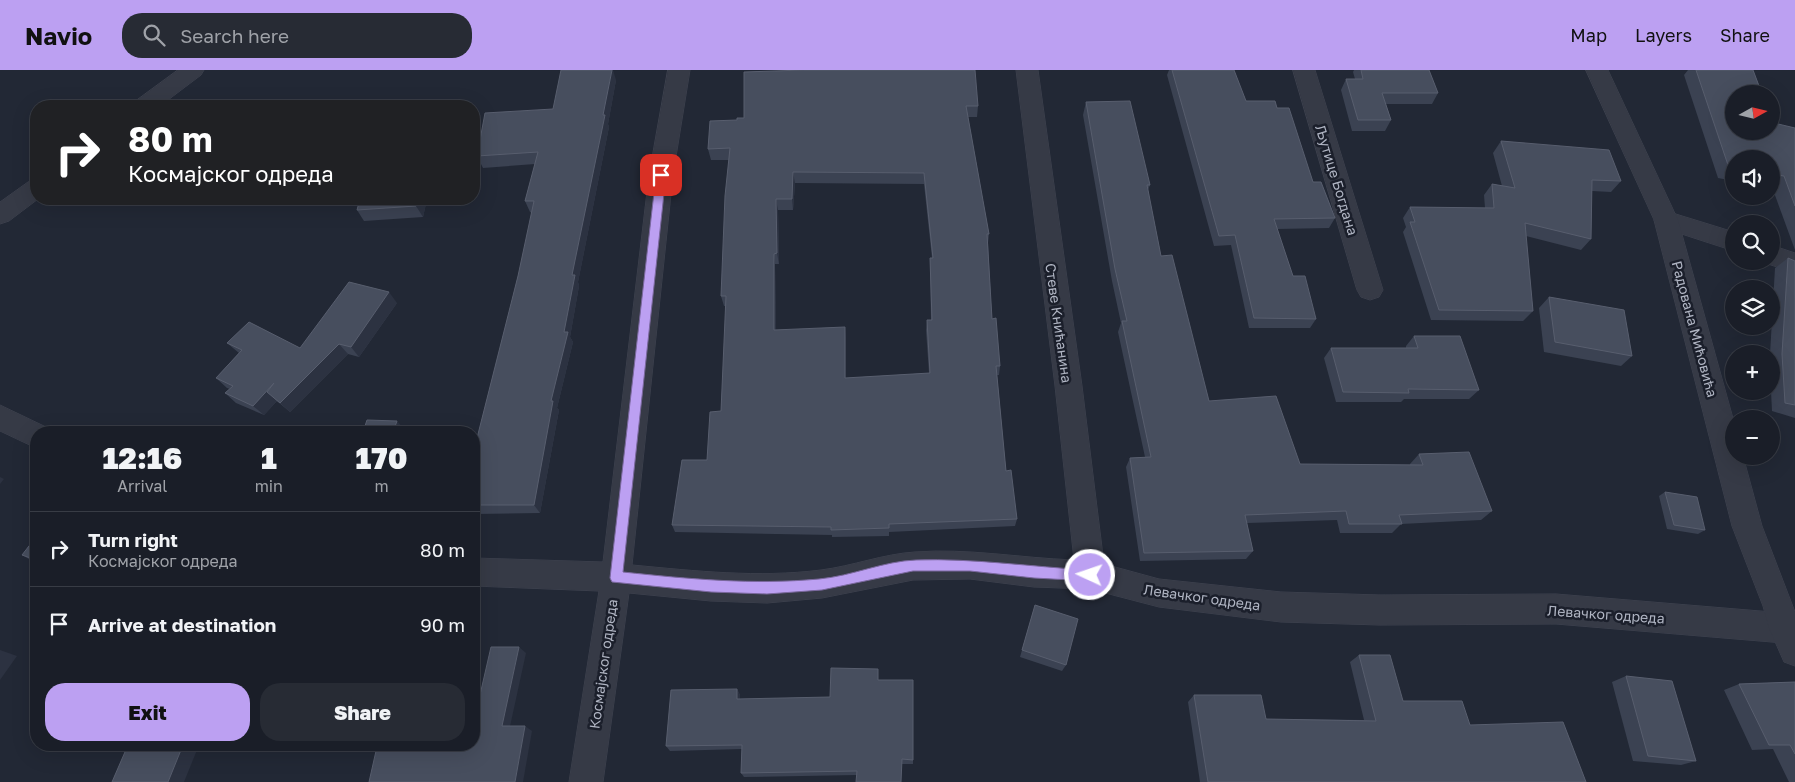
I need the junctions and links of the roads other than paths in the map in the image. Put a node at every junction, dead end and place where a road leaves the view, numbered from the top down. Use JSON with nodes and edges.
{"nodes":[{"id":1,"x":193,"y":70,"type":"edge"},
{"id":2,"x":678,"y":70,"type":"edge"},
{"id":3,"x":1028,"y":70,"type":"edge"},
{"id":4,"x":1304,"y":70,"type":"edge"},
{"id":5,"x":1597,"y":70,"type":"edge"},
{"id":6,"x":153,"y":100,"type":"edge"},
{"id":7,"x":30,"y":192,"type":"edge"},
{"id":8,"x":0,"y":215,"type":"edge"},
{"id":9,"x":1666,"y":220,"type":"junction"},
{"id":10,"x":1725,"y":239,"type":"edge"},
{"id":11,"x":1780,"y":258,"type":"edge"},
{"id":12,"x":1795,"y":262,"type":"edge"},
{"id":13,"x":1370,"y":290,"type":"dead end"},
{"id":14,"x":0,"y":416,"type":"edge"},
{"id":15,"x":30,"y":433,"type":"edge"},
{"id":16,"x":480,"y":572,"type":"edge"},
{"id":17,"x":1090,"y":575,"type":"junction"},
{"id":18,"x":616,"y":578,"type":"junction"},
{"id":19,"x":1790,"y":640,"type":"edge"},
{"id":20,"x":586,"y":782,"type":"edge"}],
"edges":[{"from":1,"to":6,"type":"street"},
{"from":2,"to":18,"type":"street","name":"Космајског одреда"},
{"from":3,"to":17,"type":"street","name":"Стеве Книћанина"},
{"from":4,"to":13,"type":"street","name":"Љутице Богдана"},
{"from":5,"to":9,"type":"street","name":"Радована Мићовића"},
{"from":7,"to":8,"type":"street"},
{"from":9,"to":10,"type":"street"},
{"from":9,"to":19,"type":"street","name":"Радована Мићовића"},
{"from":11,"to":12,"type":"street"},
{"from":14,"to":15,"type":"street"},
{"from":16,"to":18,"type":"street","name":"Левачког одреда"},
{"from":17,"to":18,"type":"street","name":"Левачког одреда"},
{"from":17,"to":19,"type":"street","name":"Левачког одреда"},
{"from":18,"to":20,"type":"street","name":"Космајског одреда"}]}
